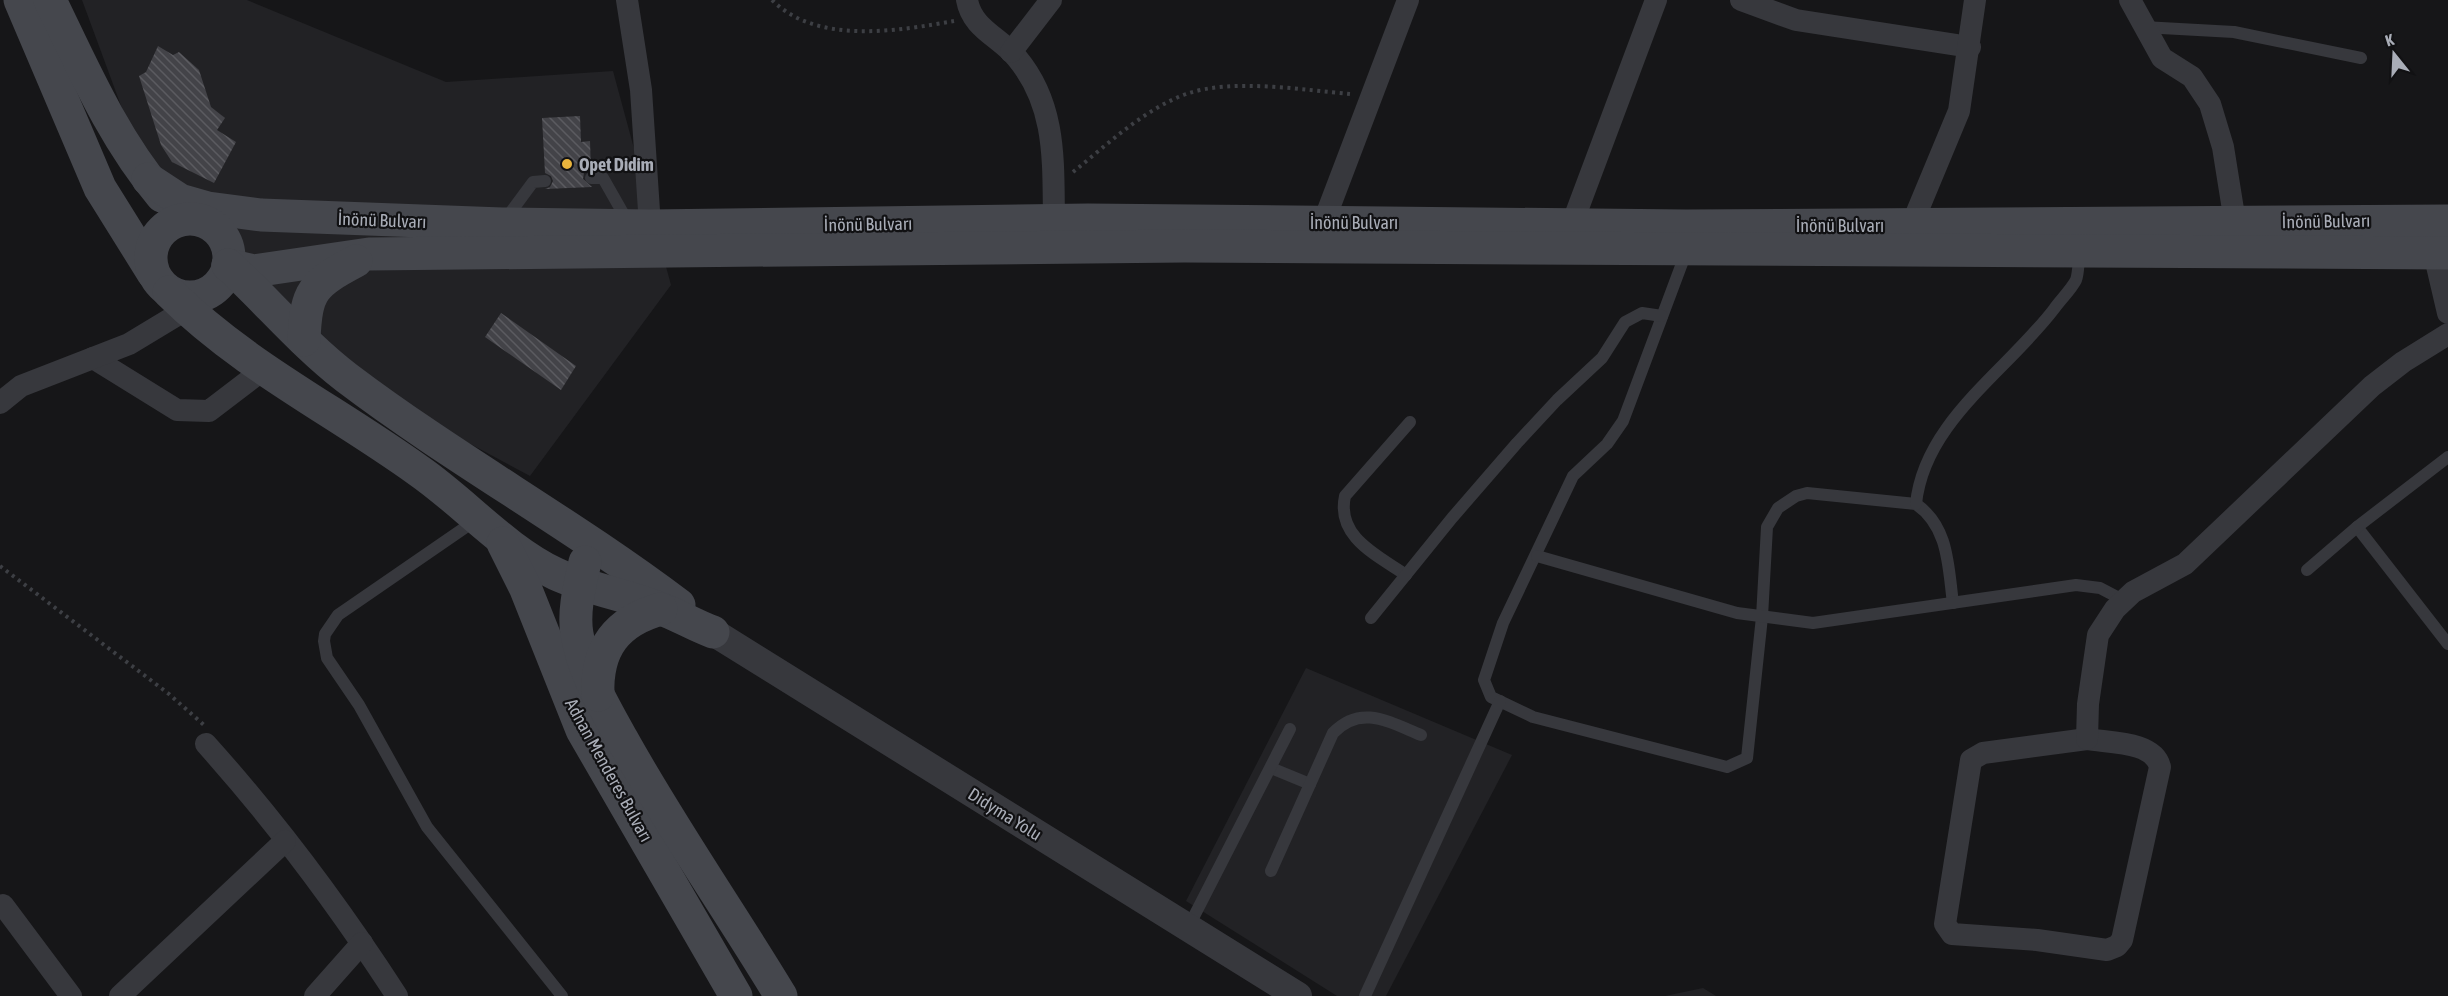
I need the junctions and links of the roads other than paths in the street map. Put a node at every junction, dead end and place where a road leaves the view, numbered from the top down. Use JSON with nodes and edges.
{"nodes":[{"id":1,"x":20,"y":0,"type":"edge"},
{"id":2,"x":50,"y":0,"type":"edge"},
{"id":3,"x":627,"y":0,"type":"edge"},
{"id":4,"x":1051,"y":0,"type":"edge"},
{"id":5,"x":1408,"y":0,"type":"edge"},
{"id":6,"x":1656,"y":0,"type":"edge"},
{"id":7,"x":1742,"y":0,"type":"edge"},
{"id":8,"x":1974,"y":0,"type":"edge"},
{"id":9,"x":2130,"y":0,"type":"edge"},
{"id":10,"x":970,"y":8,"type":"edge"},
{"id":11,"x":2143,"y":27,"type":"junction"},
{"id":12,"x":1970,"y":47,"type":"junction"},
{"id":13,"x":1011,"y":52,"type":"junction"},
{"id":14,"x":2361,"y":58,"type":"dead end"},
{"id":15,"x":591,"y":178,"type":"dead end"},
{"id":16,"x":148,"y":179,"type":"junction"},
{"id":17,"x":545,"y":181,"type":"dead end"},
{"id":18,"x":261,"y":215,"type":"junction"},
{"id":19,"x":1054,"y":221,"type":"junction"},
{"id":20,"x":1324,"y":221,"type":"junction"},
{"id":21,"x":2441,"y":221,"type":"edge"},
{"id":22,"x":2235,"y":222,"type":"junction"},
{"id":23,"x":198,"y":223,"type":"junction"},
{"id":24,"x":502,"y":224,"type":"junction"},
{"id":25,"x":1572,"y":224,"type":"junction"},
{"id":26,"x":1912,"y":225,"type":"junction"},
{"id":27,"x":640,"y":226,"type":"junction"},
{"id":28,"x":1688,"y":249,"type":"junction"},
{"id":29,"x":2080,"y":251,"type":"junction"},
{"id":30,"x":2441,"y":253,"type":"edge"},
{"id":31,"x":369,"y":254,"type":"junction"},
{"id":32,"x":228,"y":265,"type":"junction"},
{"id":33,"x":169,"y":291,"type":"junction"},
{"id":34,"x":2448,"y":313,"type":"edge"},
{"id":35,"x":1662,"y":316,"type":"junction"},
{"id":36,"x":2448,"y":334,"type":"edge"},
{"id":37,"x":304,"y":340,"type":"junction"},
{"id":38,"x":93,"y":358,"type":"junction"},
{"id":39,"x":264,"y":369,"type":"junction"},
{"id":40,"x":0,"y":403,"type":"edge"},
{"id":41,"x":1410,"y":422,"type":"dead end"},
{"id":42,"x":2448,"y":457,"type":"edge"},
{"id":43,"x":529,"y":502,"type":"junction"},
{"id":44,"x":1916,"y":504,"type":"junction"},
{"id":45,"x":489,"y":527,"type":"junction"},
{"id":46,"x":2357,"y":527,"type":"junction"},
{"id":47,"x":584,"y":536,"type":"junction"},
{"id":48,"x":1537,"y":556,"type":"junction"},
{"id":49,"x":2307,"y":570,"type":"dead end"},
{"id":50,"x":1406,"y":575,"type":"junction"},
{"id":51,"x":581,"y":583,"type":"junction"},
{"id":52,"x":2123,"y":600,"type":"junction"},
{"id":53,"x":1953,"y":603,"type":"junction"},
{"id":54,"x":661,"y":609,"type":"junction"},
{"id":55,"x":1762,"y":617,"type":"junction"},
{"id":56,"x":1371,"y":618,"type":"dead end"},
{"id":57,"x":713,"y":632,"type":"junction"},
{"id":58,"x":2448,"y":644,"type":"edge"},
{"id":59,"x":598,"y":695,"type":"junction"},
{"id":60,"x":1500,"y":701,"type":"junction"},
{"id":61,"x":1290,"y":729,"type":"dead end"},
{"id":62,"x":1422,"y":735,"type":"dead end"},
{"id":63,"x":207,"y":736,"type":"road end"},
{"id":64,"x":2087,"y":739,"type":"junction"},
{"id":65,"x":1271,"y":768,"type":"junction"},
{"id":66,"x":1310,"y":784,"type":"junction"},
{"id":67,"x":285,"y":841,"type":"junction"},
{"id":68,"x":1270,"y":871,"type":"dead end"},
{"id":69,"x":0,"y":907,"type":"edge"},
{"id":70,"x":1188,"y":928,"type":"junction"},
{"id":71,"x":362,"y":943,"type":"junction"},
{"id":72,"x":728,"y":993,"type":"edge"},
{"id":73,"x":70,"y":996,"type":"edge"},
{"id":74,"x":120,"y":996,"type":"edge"},
{"id":75,"x":315,"y":996,"type":"edge"},
{"id":76,"x":397,"y":996,"type":"edge"},
{"id":77,"x":562,"y":996,"type":"edge"},
{"id":78,"x":781,"y":996,"type":"edge"},
{"id":79,"x":1298,"y":996,"type":"edge"},
{"id":80,"x":1365,"y":996,"type":"edge"}],
"edges":[{"from":1,"to":33,"type":"main road"},
{"from":2,"to":16,"type":"main road"},
{"from":3,"to":27,"type":"street"},
{"from":4,"to":13,"type":"street"},
{"from":5,"to":20,"type":"street"},
{"from":6,"to":25,"type":"street"},
{"from":7,"to":12,"type":"street"},
{"from":8,"to":12,"type":"street"},
{"from":9,"to":11,"type":"street"},
{"from":10,"to":13,"type":"street"},
{"from":11,"to":14,"type":"lane"},
{"from":11,"to":22,"type":"street"},
{"from":12,"to":26,"type":"street"},
{"from":13,"to":19,"type":"street"},
{"from":15,"to":27,"type":"lane"},
{"from":16,"to":18,"type":"main road"},
{"from":16,"to":23,"type":"main road"},
{"from":17,"to":24,"type":"lane"},
{"from":18,"to":23,"type":"main road"},
{"from":18,"to":24,"type":"main road","name":"İnönü Bulvarı"},
{"from":19,"to":20,"type":"main road","name":"İnönü Bulvarı"},
{"from":19,"to":27,"type":"main road","name":"İnönü Bulvarı"},
{"from":20,"to":25,"type":"main road","name":"İnönü Bulvarı"},
{"from":21,"to":22,"type":"main road","name":"İnönü Bulvarı"},
{"from":21,"to":30,"type":"main road"},
{"from":22,"to":26,"type":"main road","name":"İnönü Bulvarı"},
{"from":23,"to":32,"type":"main road"},
{"from":23,"to":33,"type":"main road"},
{"from":24,"to":27,"type":"main road","name":"İnönü Bulvarı"},
{"from":25,"to":26,"type":"main road","name":"İnönü Bulvarı"},
{"from":28,"to":29,"type":"main road","name":"İnönü Bulvarı"},
{"from":28,"to":31,"type":"main road","name":"İnönü Bulvarı"},
{"from":28,"to":35,"type":"lane"},
{"from":29,"to":30,"type":"main road","name":"İnönü Bulvarı"},
{"from":29,"to":44,"type":"lane"},
{"from":30,"to":34,"type":"street"},
{"from":31,"to":32,"type":"main road","name":"İnönü Bulvarı"},
{"from":31,"to":37,"type":"main road"},
{"from":32,"to":33,"type":"main road"},
{"from":32,"to":37,"type":"main road"},
{"from":33,"to":38,"type":"street"},
{"from":33,"to":39,"type":"main road"},
{"from":35,"to":48,"type":"lane"},
{"from":35,"to":50,"type":"lane"},
{"from":36,"to":52,"type":"street"},
{"from":37,"to":43,"type":"main road"},
{"from":38,"to":39,"type":"street"},
{"from":38,"to":40,"type":"street"},
{"from":39,"to":45,"type":"main road"},
{"from":41,"to":50,"type":"lane"},
{"from":42,"to":46,"type":"lane"},
{"from":43,"to":45,"type":"main road"},
{"from":43,"to":47,"type":"main road"},
{"from":44,"to":53,"type":"lane"},
{"from":44,"to":55,"type":"lane"},
{"from":45,"to":51,"type":"main road"},
{"from":45,"to":72,"type":"main road","name":"Adnan Menderes Bulvarı"},
{"from":45,"to":77,"type":"lane"},
{"from":46,"to":49,"type":"lane"},
{"from":46,"to":58,"type":"lane"},
{"from":47,"to":51,"type":"main road","name":"Adnan Menderes Bulvarı"},
{"from":47,"to":57,"type":"main road"},
{"from":48,"to":55,"type":"lane"},
{"from":48,"to":60,"type":"lane"},
{"from":50,"to":56,"type":"lane"},
{"from":51,"to":54,"type":"main road"},
{"from":51,"to":59,"type":"main road","name":"Adnan Menderes Bulvarı"},
{"from":52,"to":53,"type":"lane"},
{"from":52,"to":64,"type":"street"},
{"from":53,"to":55,"type":"lane"},
{"from":54,"to":57,"type":"main road"},
{"from":54,"to":59,"type":"main road"},
{"from":55,"to":60,"type":"lane"},
{"from":57,"to":70,"type":"street","name":"Didyma Yolu"},
{"from":59,"to":78,"type":"main road","name":"Adnan Menderes Bulvarı"},
{"from":60,"to":80,"type":"lane"},
{"from":61,"to":65,"type":"lane"},
{"from":62,"to":66,"type":"lane"},
{"from":63,"to":67,"type":"street"},
{"from":64,"to":64,"type":"street"},
{"from":65,"to":66,"type":"lane"},
{"from":65,"to":70,"type":"lane"},
{"from":66,"to":68,"type":"lane"},
{"from":67,"to":71,"type":"street"},
{"from":67,"to":74,"type":"street"},
{"from":69,"to":73,"type":"street"},
{"from":70,"to":79,"type":"street","name":"Didyma Yolu"},
{"from":71,"to":75,"type":"street"},
{"from":71,"to":76,"type":"street"}]}
